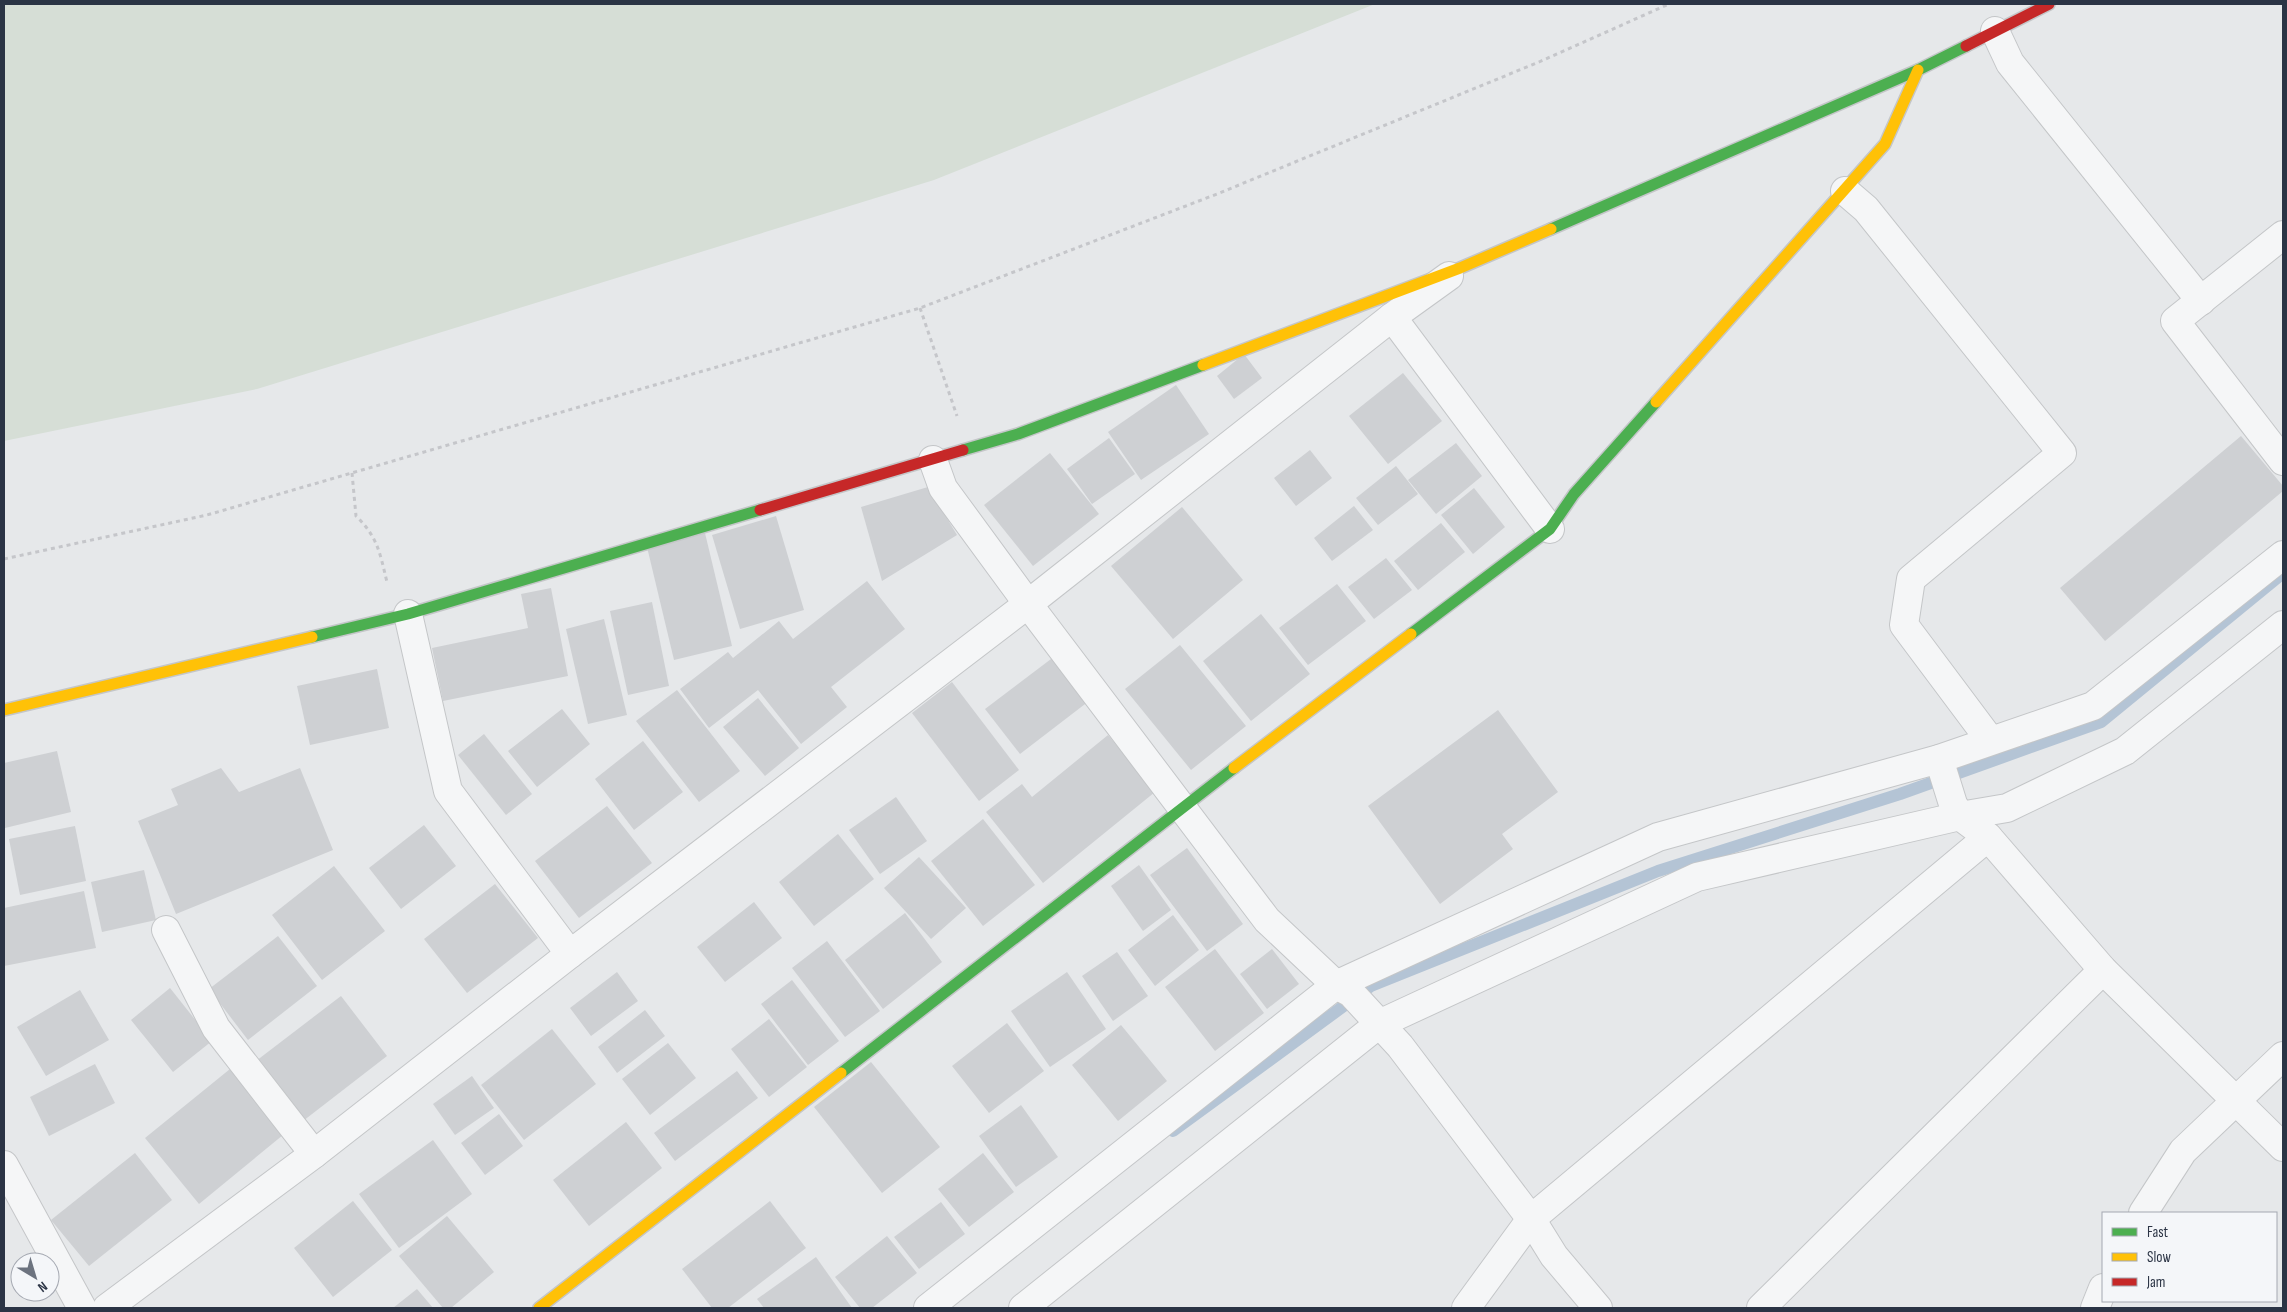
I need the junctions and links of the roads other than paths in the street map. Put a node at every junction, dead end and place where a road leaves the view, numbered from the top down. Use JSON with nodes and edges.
{"nodes":[{"id":1,"x":2049,"y":4,"type":"edge"},
{"id":2,"x":1994,"y":31,"type":"junction"},
{"id":3,"x":1918,"y":70,"type":"junction"},
{"id":4,"x":1845,"y":191,"type":"junction"},
{"id":5,"x":2283,"y":235,"type":"edge"},
{"id":6,"x":1460,"y":268,"type":"junction"},
{"id":7,"x":2201,"y":301,"type":"junction"},
{"id":8,"x":1392,"y":318,"type":"junction"},
{"id":9,"x":933,"y":460,"type":"junction"},
{"id":10,"x":2283,"y":461,"type":"edge"},
{"id":11,"x":1550,"y":529,"type":"junction"},
{"id":12,"x":2283,"y":555,"type":"edge"},
{"id":13,"x":1028,"y":604,"type":"junction"},
{"id":14,"x":402,"y":616,"type":"junction"},
{"id":15,"x":2283,"y":625,"type":"edge"},
{"id":16,"x":4,"y":710,"type":"edge"},
{"id":17,"x":1990,"y":740,"type":"junction"},
{"id":18,"x":1941,"y":764,"type":"junction"},
{"id":19,"x":1183,"y":807,"type":"junction"},
{"id":20,"x":1956,"y":810,"type":"junction"},
{"id":21,"x":1988,"y":837,"type":"junction"},
{"id":22,"x":166,"y":930,"type":"dead end"},
{"id":23,"x":570,"y":954,"type":"junction"},
{"id":24,"x":2103,"y":970,"type":"junction"},
{"id":25,"x":1343,"y":989,"type":"junction"},
{"id":26,"x":1375,"y":1019,"type":"junction"},
{"id":27,"x":2283,"y":1056,"type":"edge"},
{"id":28,"x":2237,"y":1101,"type":"junction"},
{"id":29,"x":2283,"y":1147,"type":"edge"},
{"id":30,"x":314,"y":1154,"type":"junction"},
{"id":31,"x":4,"y":1165,"type":"edge"},
{"id":32,"x":2144,"y":1212,"type":"edge"},
{"id":33,"x":1531,"y":1219,"type":"junction"},
{"id":34,"x":2102,"y":1290,"type":"edge"},
{"id":35,"x":82,"y":1308,"type":"edge"},
{"id":36,"x":107,"y":1308,"type":"edge"},
{"id":37,"x":539,"y":1308,"type":"edge"},
{"id":38,"x":928,"y":1308,"type":"edge"},
{"id":39,"x":1023,"y":1308,"type":"edge"},
{"id":40,"x":1466,"y":1308,"type":"edge"},
{"id":41,"x":1598,"y":1308,"type":"edge"},
{"id":42,"x":1761,"y":1308,"type":"edge"},
{"id":43,"x":2095,"y":1308,"type":"edge"}],
"edges":[{"from":1,"to":2,"type":"street"},
{"from":2,"to":3,"type":"street"},
{"from":2,"to":7,"type":"street"},
{"from":3,"to":4,"type":"street"},
{"from":3,"to":6,"type":"street"},
{"from":4,"to":11,"type":"street"},
{"from":4,"to":17,"type":"street"},
{"from":5,"to":7,"type":"street"},
{"from":6,"to":8,"type":"street"},
{"from":6,"to":9,"type":"street"},
{"from":7,"to":10,"type":"street"},
{"from":8,"to":11,"type":"street"},
{"from":8,"to":13,"type":"street"},
{"from":9,"to":13,"type":"street"},
{"from":9,"to":14,"type":"street"},
{"from":11,"to":19,"type":"street"},
{"from":12,"to":17,"type":"street"},
{"from":13,"to":19,"type":"street"},
{"from":13,"to":23,"type":"street"},
{"from":14,"to":16,"type":"street"},
{"from":14,"to":23,"type":"street"},
{"from":15,"to":20,"type":"street"},
{"from":17,"to":18,"type":"street"},
{"from":18,"to":20,"type":"street"},
{"from":18,"to":25,"type":"street"},
{"from":19,"to":25,"type":"street"},
{"from":19,"to":37,"type":"street"},
{"from":20,"to":21,"type":"street"},
{"from":20,"to":26,"type":"street"},
{"from":21,"to":24,"type":"street"},
{"from":21,"to":33,"type":"street"},
{"from":22,"to":30,"type":"street"},
{"from":23,"to":30,"type":"street"},
{"from":24,"to":28,"type":"street"},
{"from":24,"to":42,"type":"street"},
{"from":25,"to":26,"type":"street"},
{"from":25,"to":38,"type":"street"},
{"from":26,"to":33,"type":"street"},
{"from":26,"to":39,"type":"street"},
{"from":27,"to":28,"type":"street"},
{"from":28,"to":29,"type":"street"},
{"from":28,"to":32,"type":"street"},
{"from":30,"to":36,"type":"street"},
{"from":31,"to":35,"type":"street"},
{"from":33,"to":40,"type":"street"},
{"from":33,"to":41,"type":"street"},
{"from":34,"to":43,"type":"street"}]}
